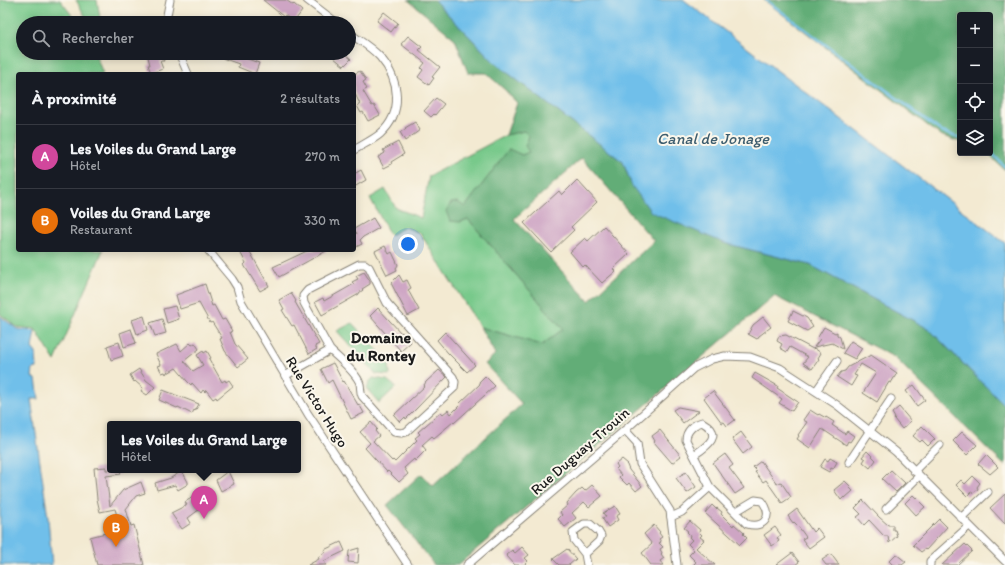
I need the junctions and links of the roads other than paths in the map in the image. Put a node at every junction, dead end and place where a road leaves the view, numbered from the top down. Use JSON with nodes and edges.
{"nodes":[{"id":1,"x":170,"y":0,"type":"edge"},
{"id":2,"x":307,"y":0,"type":"edge"},
{"id":3,"x":167,"y":16,"type":"edge"},
{"id":4,"x":328,"y":16,"type":"edge"},
{"id":5,"x":356,"y":38,"type":"edge"},
{"id":6,"x":182,"y":60,"type":"edge"},
{"id":7,"x":187,"y":72,"type":"edge"},
{"id":8,"x":356,"y":149,"type":"edge"},
{"id":9,"x":210,"y":252,"type":"edge"},
{"id":10,"x":330,"y":350,"type":"junction"},
{"id":11,"x":837,"y":361,"type":"dead end"},
{"id":12,"x":286,"y":376,"type":"junction"},
{"id":13,"x":816,"y":391,"type":"junction"},
{"id":14,"x":891,"y":399,"type":"dead end"},
{"id":15,"x":625,"y":430,"type":"junction"},
{"id":16,"x":870,"y":431,"type":"junction"},
{"id":17,"x":940,"y":445,"type":"dead end"},
{"id":18,"x":694,"y":455,"type":"junction"},
{"id":19,"x":849,"y":462,"type":"dead end"},
{"id":20,"x":917,"y":473,"type":"junction"},
{"id":21,"x":710,"y":487,"type":"junction"},
{"id":22,"x":988,"y":492,"type":"dead end"},
{"id":23,"x":886,"y":509,"type":"dead end"},
{"id":24,"x":735,"y":512,"type":"junction"},
{"id":25,"x":671,"y":517,"type":"junction"},
{"id":26,"x":961,"y":518,"type":"junction"},
{"id":27,"x":968,"y":526,"type":"junction"},
{"id":28,"x":585,"y":554,"type":"dead end"},
{"id":29,"x":1005,"y":561,"type":"edge"},
{"id":30,"x":408,"y":565,"type":"edge"},
{"id":31,"x":467,"y":565,"type":"edge"},
{"id":32,"x":587,"y":565,"type":"edge"},
{"id":33,"x":677,"y":565,"type":"edge"},
{"id":34,"x":930,"y":565,"type":"edge"}],
"edges":[{"from":1,"to":3,"type":"street"},
{"from":2,"to":4,"type":"street"},
{"from":5,"to":8,"type":"street"},
{"from":6,"to":7,"type":"street"},
{"from":9,"to":12,"type":"street","name":"Rue Victor Hugo"},
{"from":10,"to":10,"type":"street"},
{"from":10,"to":12,"type":"street"},
{"from":11,"to":13,"type":"street"},
{"from":12,"to":30,"type":"street","name":"Rue Victor Hugo"},
{"from":13,"to":15,"type":"street","name":"Rue Duguay-Trouin"},
{"from":13,"to":16,"type":"street","name":"Rue Duguay-Trouin"},
{"from":14,"to":16,"type":"street"},
{"from":15,"to":25,"type":"street"},
{"from":15,"to":31,"type":"street","name":"Rue Duguay-Trouin"},
{"from":16,"to":19,"type":"street"},
{"from":16,"to":20,"type":"street","name":"Rue Duguay-Trouin"},
{"from":17,"to":20,"type":"street"},
{"from":18,"to":18,"type":"street"},
{"from":18,"to":21,"type":"street"},
{"from":20,"to":23,"type":"street"},
{"from":20,"to":26,"type":"street","name":"Rue Duguay-Trouin"},
{"from":21,"to":24,"type":"street"},
{"from":21,"to":25,"type":"street"},
{"from":22,"to":26,"type":"street"},
{"from":24,"to":24,"type":"street"},
{"from":25,"to":33,"type":"street"},
{"from":26,"to":27,"type":"street","name":"Rue Duguay-Trouin"},
{"from":27,"to":29,"type":"street","name":"Rue Duguay-Trouin"},
{"from":27,"to":34,"type":"street"},
{"from":28,"to":32,"type":"street"}]}
